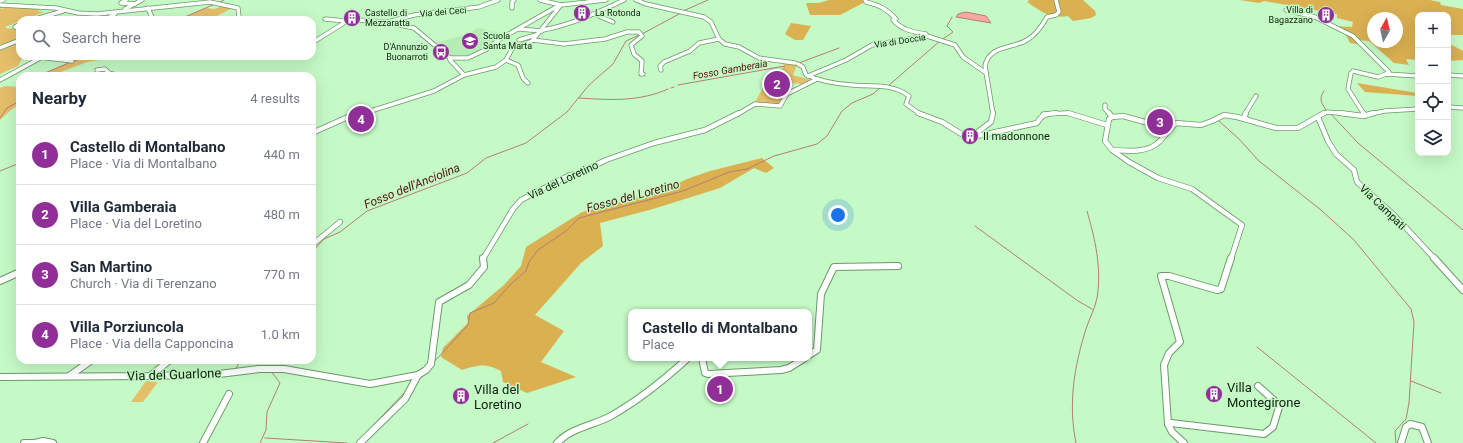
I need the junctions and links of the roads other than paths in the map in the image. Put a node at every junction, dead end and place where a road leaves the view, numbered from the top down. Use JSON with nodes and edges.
{"nodes":[{"id":1,"x":3,"y":0,"type":"edge"},
{"id":2,"x":126,"y":0,"type":"edge"},
{"id":3,"x":142,"y":0,"type":"edge"},
{"id":4,"x":226,"y":0,"type":"edge"},
{"id":5,"x":498,"y":0,"type":"edge"},
{"id":6,"x":514,"y":0,"type":"edge"},
{"id":7,"x":540,"y":0,"type":"edge"},
{"id":8,"x":606,"y":0,"type":"edge"},
{"id":9,"x":624,"y":0,"type":"edge"},
{"id":10,"x":636,"y":0,"type":"edge"},
{"id":11,"x":865,"y":0,"type":"edge"},
{"id":12,"x":1056,"y":0,"type":"edge"},
{"id":13,"x":0,"y":1,"type":"edge"},
{"id":14,"x":218,"y":2,"type":"edge"},
{"id":15,"x":135,"y":4,"type":"junction"},
{"id":16,"x":0,"y":5,"type":"edge"},
{"id":17,"x":559,"y":5,"type":"junction"},
{"id":18,"x":148,"y":8,"type":"junction"},
{"id":19,"x":512,"y":8,"type":"dead end"},
{"id":20,"x":66,"y":10,"type":"junction"},
{"id":21,"x":1286,"y":10,"type":"dead end"},
{"id":22,"x":119,"y":12,"type":"junction"},
{"id":23,"x":594,"y":14,"type":"junction"},
{"id":24,"x":46,"y":16,"type":"edge"},
{"id":25,"x":112,"y":16,"type":"edge"},
{"id":26,"x":151,"y":16,"type":"edge"},
{"id":27,"x":239,"y":16,"type":"edge"},
{"id":28,"x":325,"y":18,"type":"dead end"},
{"id":29,"x":347,"y":21,"type":"junction"},
{"id":30,"x":387,"y":22,"type":"junction"},
{"id":31,"x":613,"y":22,"type":"dead end"},
{"id":32,"x":519,"y":28,"type":"junction"},
{"id":33,"x":542,"y":30,"type":"junction"},
{"id":34,"x":536,"y":35,"type":"junction"},
{"id":35,"x":929,"y":36,"type":"junction"},
{"id":36,"x":719,"y":39,"type":"junction"},
{"id":37,"x":316,"y":40,"type":"edge"},
{"id":38,"x":519,"y":40,"type":"dead end"},
{"id":39,"x":533,"y":40,"type":"junction"},
{"id":40,"x":16,"y":42,"type":"edge"},
{"id":41,"x":0,"y":48,"type":"edge"},
{"id":42,"x":450,"y":58,"type":"junction"},
{"id":43,"x":37,"y":60,"type":"edge"},
{"id":44,"x":65,"y":60,"type":"edge"},
{"id":45,"x":506,"y":60,"type":"junction"},
{"id":46,"x":72,"y":61,"type":"dead end"},
{"id":47,"x":97,"y":70,"type":"dead end"},
{"id":48,"x":661,"y":70,"type":"dead end"},
{"id":49,"x":108,"y":72,"type":"edge"},
{"id":50,"x":986,"y":73,"type":"junction"},
{"id":51,"x":643,"y":74,"type":"dead end"},
{"id":52,"x":1386,"y":74,"type":"junction"},
{"id":53,"x":464,"y":75,"type":"junction"},
{"id":54,"x":1451,"y":75,"type":"edge"},
{"id":55,"x":808,"y":76,"type":"junction"},
{"id":56,"x":1415,"y":76,"type":"edge"},
{"id":57,"x":1463,"y":76,"type":"edge"},
{"id":58,"x":817,"y":79,"type":"junction"},
{"id":59,"x":0,"y":80,"type":"edge"},
{"id":60,"x":528,"y":83,"type":"dead end"},
{"id":61,"x":1256,"y":96,"type":"dead end"},
{"id":62,"x":1105,"y":105,"type":"dead end"},
{"id":63,"x":1451,"y":107,"type":"edge"},
{"id":64,"x":1463,"y":108,"type":"edge"},
{"id":65,"x":1415,"y":109,"type":"edge"},
{"id":66,"x":1365,"y":116,"type":"junction"},
{"id":67,"x":1112,"y":117,"type":"junction"},
{"id":68,"x":1318,"y":117,"type":"junction"},
{"id":69,"x":1246,"y":118,"type":"junction"},
{"id":70,"x":1154,"y":124,"type":"dead end"},
{"id":71,"x":1181,"y":125,"type":"dead end"},
{"id":72,"x":1187,"y":125,"type":"junction"},
{"id":73,"x":1107,"y":126,"type":"junction"},
{"id":74,"x":316,"y":131,"type":"edge"},
{"id":75,"x":976,"y":136,"type":"junction"},
{"id":76,"x":1112,"y":150,"type":"junction"},
{"id":77,"x":340,"y":222,"type":"dead end"},
{"id":78,"x":316,"y":242,"type":"edge"},
{"id":79,"x":898,"y":266,"type":"dead end"},
{"id":80,"x":16,"y":274,"type":"edge"},
{"id":81,"x":0,"y":281,"type":"edge"},
{"id":82,"x":1463,"y":290,"type":"edge"},
{"id":83,"x":812,"y":353,"type":"edge"},
{"id":84,"x":684,"y":361,"type":"edge"},
{"id":85,"x":703,"y":361,"type":"edge"},
{"id":86,"x":800,"y":361,"type":"edge"},
{"id":87,"x":86,"y":364,"type":"edge"},
{"id":88,"x":165,"y":364,"type":"edge"},
{"id":89,"x":418,"y":375,"type":"junction"},
{"id":90,"x":69,"y":376,"type":"junction"},
{"id":91,"x":150,"y":376,"type":"junction"},
{"id":92,"x":0,"y":377,"type":"edge"},
{"id":93,"x":1258,"y":386,"type":"dead end"},
{"id":94,"x":229,"y":394,"type":"dead end"},
{"id":95,"x":1168,"y":424,"type":"junction"},
{"id":96,"x":24,"y":443,"type":"edge"},
{"id":97,"x":35,"y":443,"type":"edge"},
{"id":98,"x":41,"y":443,"type":"edge"},
{"id":99,"x":53,"y":443,"type":"edge"},
{"id":100,"x":203,"y":443,"type":"edge"},
{"id":101,"x":360,"y":443,"type":"edge"},
{"id":102,"x":556,"y":443,"type":"edge"},
{"id":103,"x":1184,"y":443,"type":"edge"},
{"id":104,"x":1401,"y":443,"type":"edge"},
{"id":105,"x":1428,"y":443,"type":"edge"}],
"edges":[{"from":1,"to":13,"type":"street"},
{"from":2,"to":15,"type":"street"},
{"from":3,"to":15,"type":"street"},
{"from":4,"to":14,"type":"street"},
{"from":5,"to":30,"type":"street","name":"Via dei Ceci"},
{"from":6,"to":19,"type":"street"},
{"from":7,"to":17,"type":"street"},
{"from":8,"to":17,"type":"street"},
{"from":9,"to":23,"type":"street"},
{"from":10,"to":36,"type":"street"},
{"from":11,"to":35,"type":"street"},
{"from":12,"to":50,"type":"street"},
{"from":14,"to":18,"type":"street"},
{"from":14,"to":27,"type":"street"},
{"from":15,"to":22,"type":"street"},
{"from":16,"to":20,"type":"street"},
{"from":17,"to":32,"type":"street"},
{"from":17,"to":33,"type":"street"},
{"from":18,"to":22,"type":"street"},
{"from":18,"to":26,"type":"street"},
{"from":20,"to":22,"type":"street"},
{"from":20,"to":24,"type":"street"},
{"from":21,"to":52,"type":"street"},
{"from":22,"to":25,"type":"street"},
{"from":23,"to":31,"type":"street"},
{"from":23,"to":33,"type":"street"},
{"from":28,"to":29,"type":"street"},
{"from":29,"to":30,"type":"street"},
{"from":29,"to":37,"type":"street"},
{"from":30,"to":42,"type":"street"},
{"from":32,"to":33,"type":"street"},
{"from":32,"to":42,"type":"street"},
{"from":33,"to":34,"type":"street"},
{"from":34,"to":38,"type":"street"},
{"from":34,"to":39,"type":"street"},
{"from":35,"to":50,"type":"street","name":"Via di Doccia"},
{"from":35,"to":55,"type":"street","name":"Via di Doccia"},
{"from":36,"to":48,"type":"street"},
{"from":36,"to":55,"type":"street"},
{"from":39,"to":45,"type":"street"},
{"from":39,"to":51,"type":"street"},
{"from":40,"to":41,"type":"street"},
{"from":42,"to":53,"type":"street"},
{"from":43,"to":59,"type":"street"},
{"from":44,"to":46,"type":"street"},
{"from":45,"to":53,"type":"street"},
{"from":45,"to":60,"type":"street"},
{"from":47,"to":49,"type":"street"},
{"from":50,"to":75,"type":"street"},
{"from":52,"to":56,"type":"street"},
{"from":52,"to":66,"type":"street"},
{"from":53,"to":74,"type":"street"},
{"from":54,"to":57,"type":"street"},
{"from":55,"to":58,"type":"street"},
{"from":58,"to":75,"type":"street"},
{"from":58,"to":89,"type":"street","name":"Via del Loretino"},
{"from":61,"to":69,"type":"street"},
{"from":62,"to":67,"type":"street"},
{"from":63,"to":64,"type":"street"},
{"from":65,"to":66,"type":"street"},
{"from":66,"to":68,"type":"street"},
{"from":67,"to":70,"type":"street"},
{"from":67,"to":73,"type":"street"},
{"from":68,"to":69,"type":"street"},
{"from":68,"to":82,"type":"street","name":"Via Campati"},
{"from":69,"to":72,"type":"street"},
{"from":71,"to":72,"type":"street"},
{"from":72,"to":76,"type":"street"},
{"from":73,"to":75,"type":"street"},
{"from":73,"to":76,"type":"street"},
{"from":76,"to":95,"type":"street"},
{"from":77,"to":78,"type":"street"},
{"from":79,"to":83,"type":"street"},
{"from":80,"to":81,"type":"street"},
{"from":84,"to":102,"type":"street"},
{"from":85,"to":86,"type":"street"},
{"from":87,"to":90,"type":"street"},
{"from":88,"to":91,"type":"street"},
{"from":89,"to":91,"type":"street","name":"Via del Guarlone"},
{"from":89,"to":101,"type":"street","name":"Via del Loretino"},
{"from":90,"to":91,"type":"street","name":"Via del Guarlone"},
{"from":90,"to":92,"type":"street","name":"Via del Guarlone"},
{"from":93,"to":95,"type":"street"},
{"from":94,"to":100,"type":"street"},
{"from":95,"to":103,"type":"street"},
{"from":96,"to":97,"type":"street"},
{"from":97,"to":98,"type":"street"},
{"from":97,"to":99,"type":"street"},
{"from":104,"to":105,"type":"street"}]}
